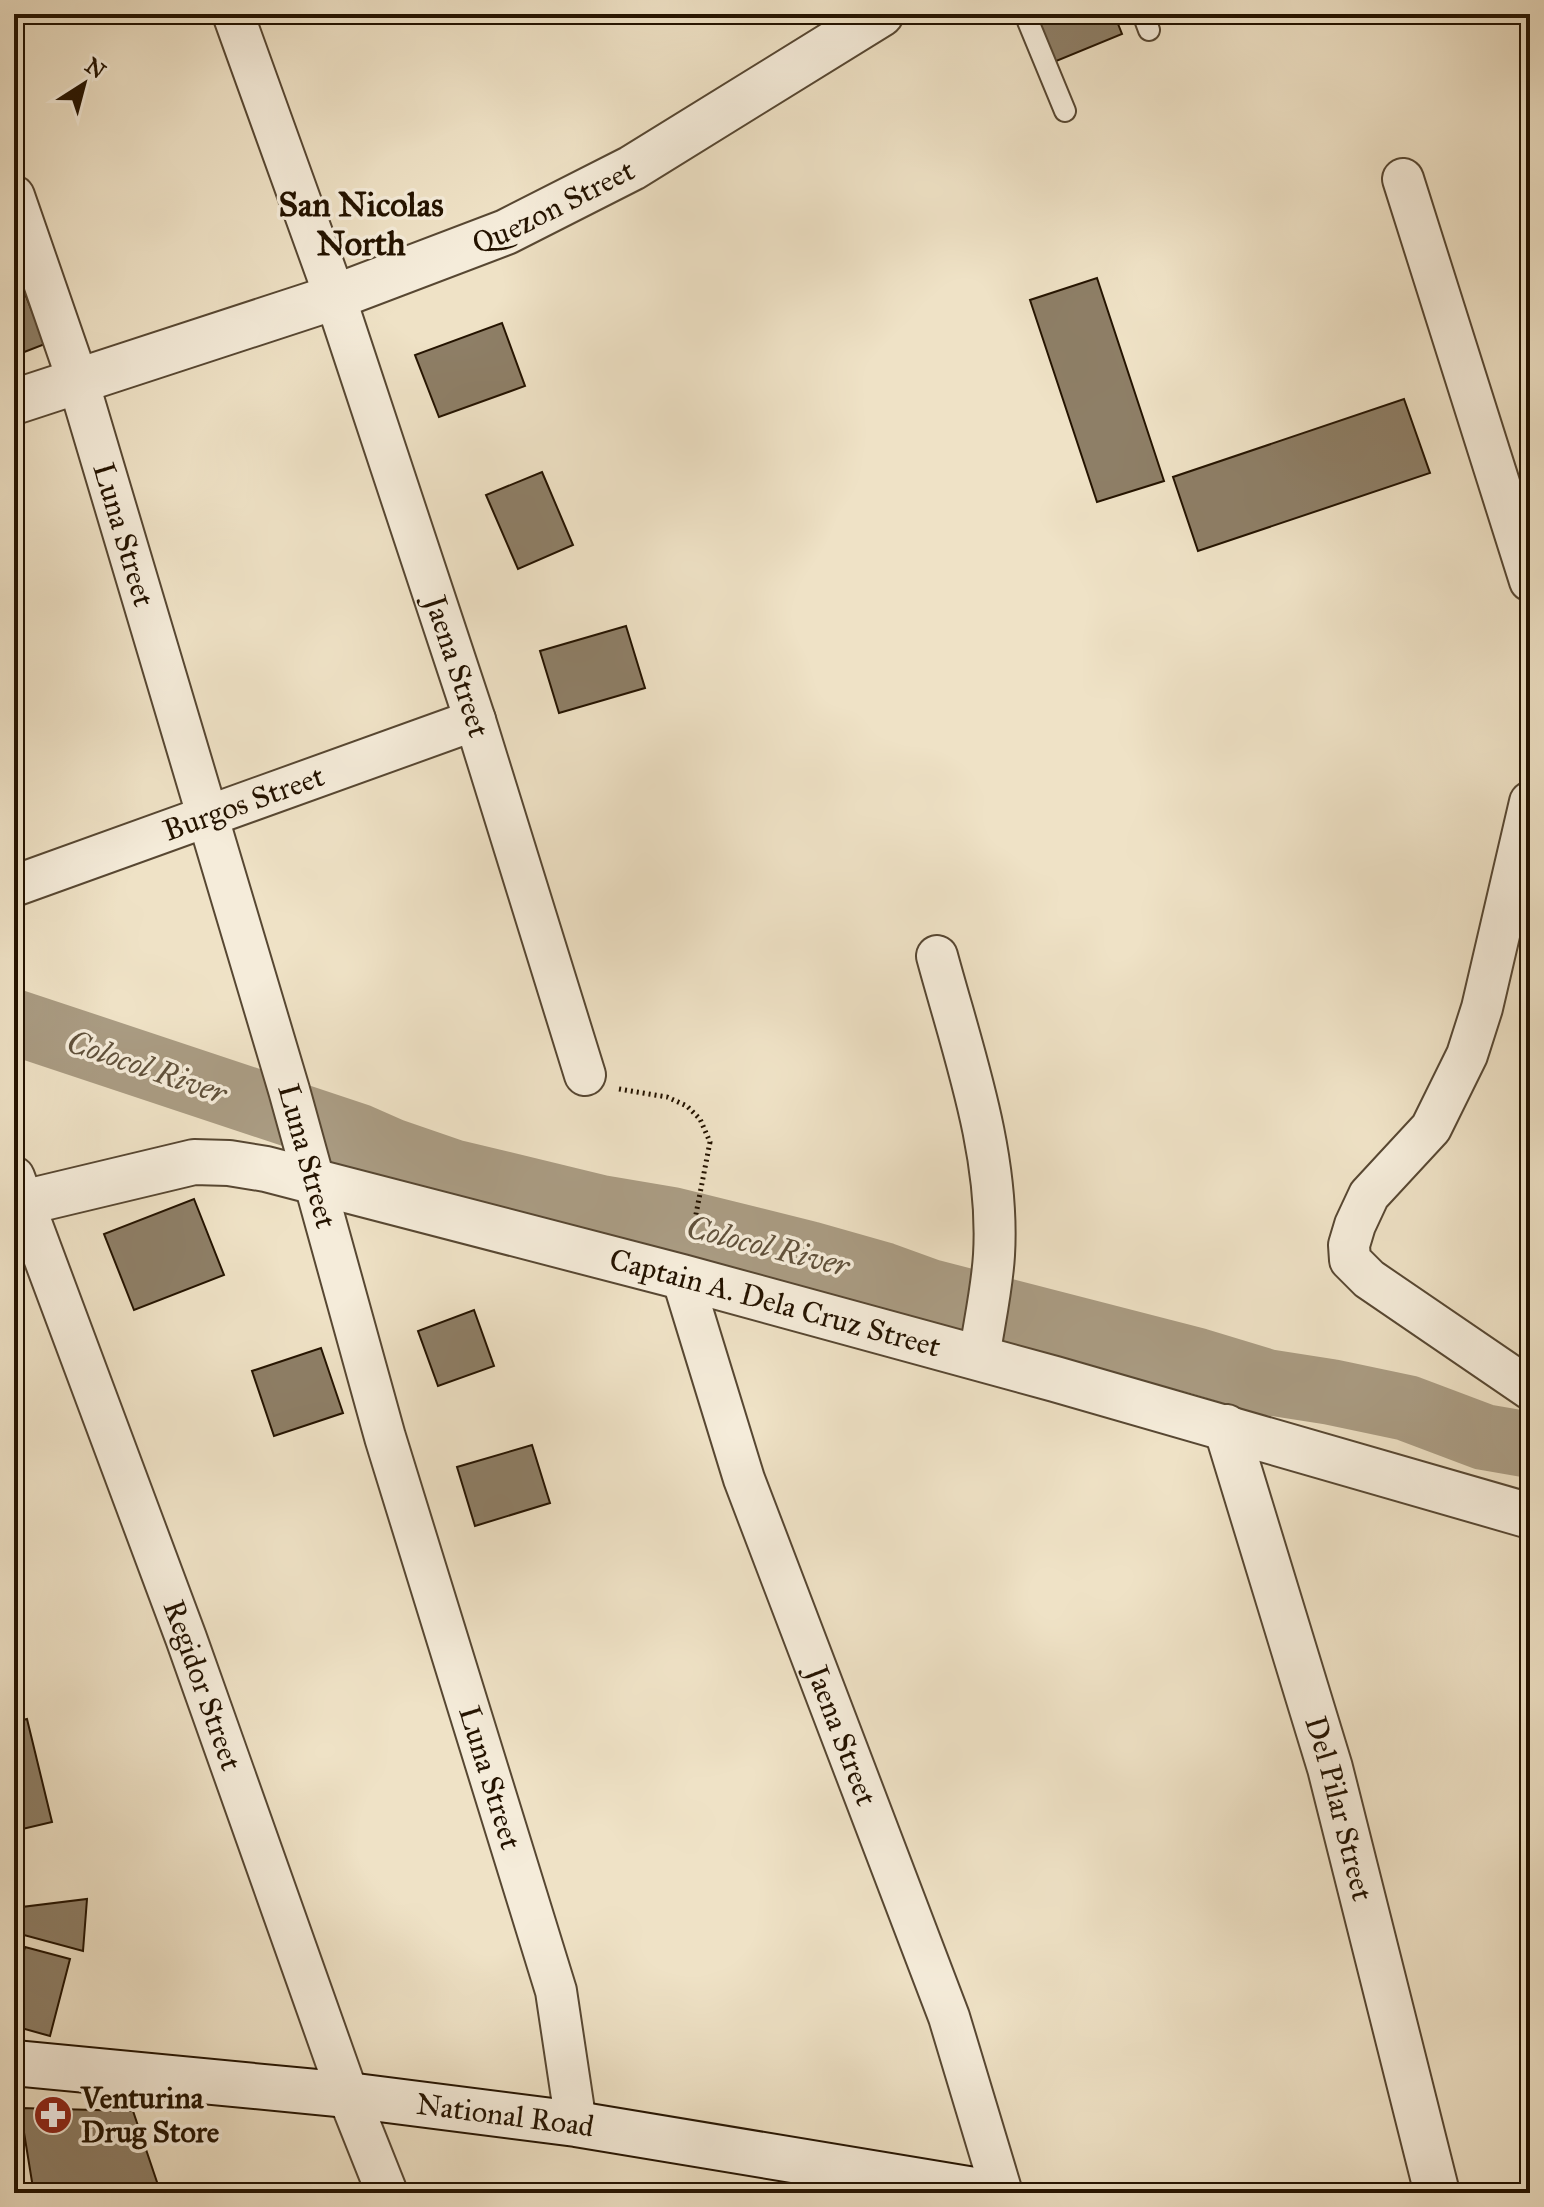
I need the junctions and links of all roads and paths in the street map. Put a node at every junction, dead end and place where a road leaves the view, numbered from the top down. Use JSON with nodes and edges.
{"nodes":[{"id":1,"x":233,"y":14,"type":"edge"},
{"id":2,"x":881,"y":14,"type":"edge"},
{"id":3,"x":1025,"y":14,"type":"edge"},
{"id":4,"x":1065,"y":111,"type":"dead end"},
{"id":5,"x":1403,"y":179,"type":"dead end"},
{"id":6,"x":14,"y":196,"type":"edge"},
{"id":7,"x":335,"y":297,"type":"junction"},
{"id":8,"x":78,"y":381,"type":"junction"},
{"id":9,"x":14,"y":402,"type":"edge"},
{"id":10,"x":1530,"y":581,"type":"edge"},
{"id":11,"x":475,"y":720,"type":"junction"},
{"id":12,"x":1530,"y":802,"type":"edge"},
{"id":13,"x":208,"y":816,"type":"junction"},
{"id":14,"x":14,"y":886,"type":"edge"},
{"id":15,"x":937,"y":956,"type":"dead end"},
{"id":16,"x":585,"y":1075,"type":"joint"},
{"id":17,"x":312,"y":1170,"type":"junction"},
{"id":18,"x":17,"y":1195,"type":"edge"},
{"id":19,"x":685,"y":1264,"type":"junction"},
{"id":20,"x":980,"y":1347,"type":"junction"},
{"id":21,"x":1530,"y":1389,"type":"edge"},
{"id":22,"x":1226,"y":1427,"type":"junction"},
{"id":23,"x":1530,"y":1516,"type":"edge"},
{"id":24,"x":14,"y":2063,"type":"edge"},
{"id":25,"x":348,"y":2095,"type":"junction"},
{"id":26,"x":576,"y":2124,"type":"junction"},
{"id":27,"x":387,"y":2193,"type":"edge"},
{"id":28,"x":992,"y":2193,"type":"edge"},
{"id":29,"x":1002,"y":2193,"type":"edge"},
{"id":30,"x":1437,"y":2193,"type":"edge"}],
"edges":[{"from":1,"to":7,"type":"street","name":"Jaena Street"},
{"from":2,"to":7,"type":"street","name":"Quezon Street"},
{"from":3,"to":4,"type":"lane"},
{"from":5,"to":10,"type":"street"},
{"from":6,"to":8,"type":"street","name":"Luna Street"},
{"from":7,"to":8,"type":"street","name":"Quezon Street"},
{"from":7,"to":11,"type":"street","name":"Jaena Street"},
{"from":8,"to":9,"type":"street","name":"Quezon Street"},
{"from":8,"to":13,"type":"street","name":"Luna Street"},
{"from":11,"to":13,"type":"street","name":"Burgos Street"},
{"from":11,"to":16,"type":"street","name":"Jaena Street"},
{"from":12,"to":21,"type":"street"},
{"from":13,"to":14,"type":"street","name":"Burgos Street"},
{"from":13,"to":17,"type":"street","name":"Luna Street"},
{"from":15,"to":20,"type":"street"},
{"from":16,"to":19,"type":"path"},
{"from":17,"to":18,"type":"street","name":"Captain A. Dela Cruz Street"},
{"from":17,"to":19,"type":"street","name":"Captain A. Dela Cruz Street"},
{"from":17,"to":26,"type":"street","name":"Luna Street"},
{"from":18,"to":25,"type":"street","name":"Regidor Street"},
{"from":19,"to":20,"type":"street","name":"Captain A. Dela Cruz Street"},
{"from":19,"to":29,"type":"street","name":"Jaena Street"},
{"from":20,"to":22,"type":"street","name":"Captain A. Dela Cruz Street"},
{"from":22,"to":23,"type":"street","name":"Captain A. Dela Cruz Street"},
{"from":22,"to":30,"type":"street","name":"Del Pilar Street"},
{"from":24,"to":25,"type":"street","name":"National Road"},
{"from":25,"to":26,"type":"street","name":"National Road"},
{"from":25,"to":27,"type":"street","name":"Regidor Street"},
{"from":26,"to":28,"type":"street","name":"National Road"}]}
